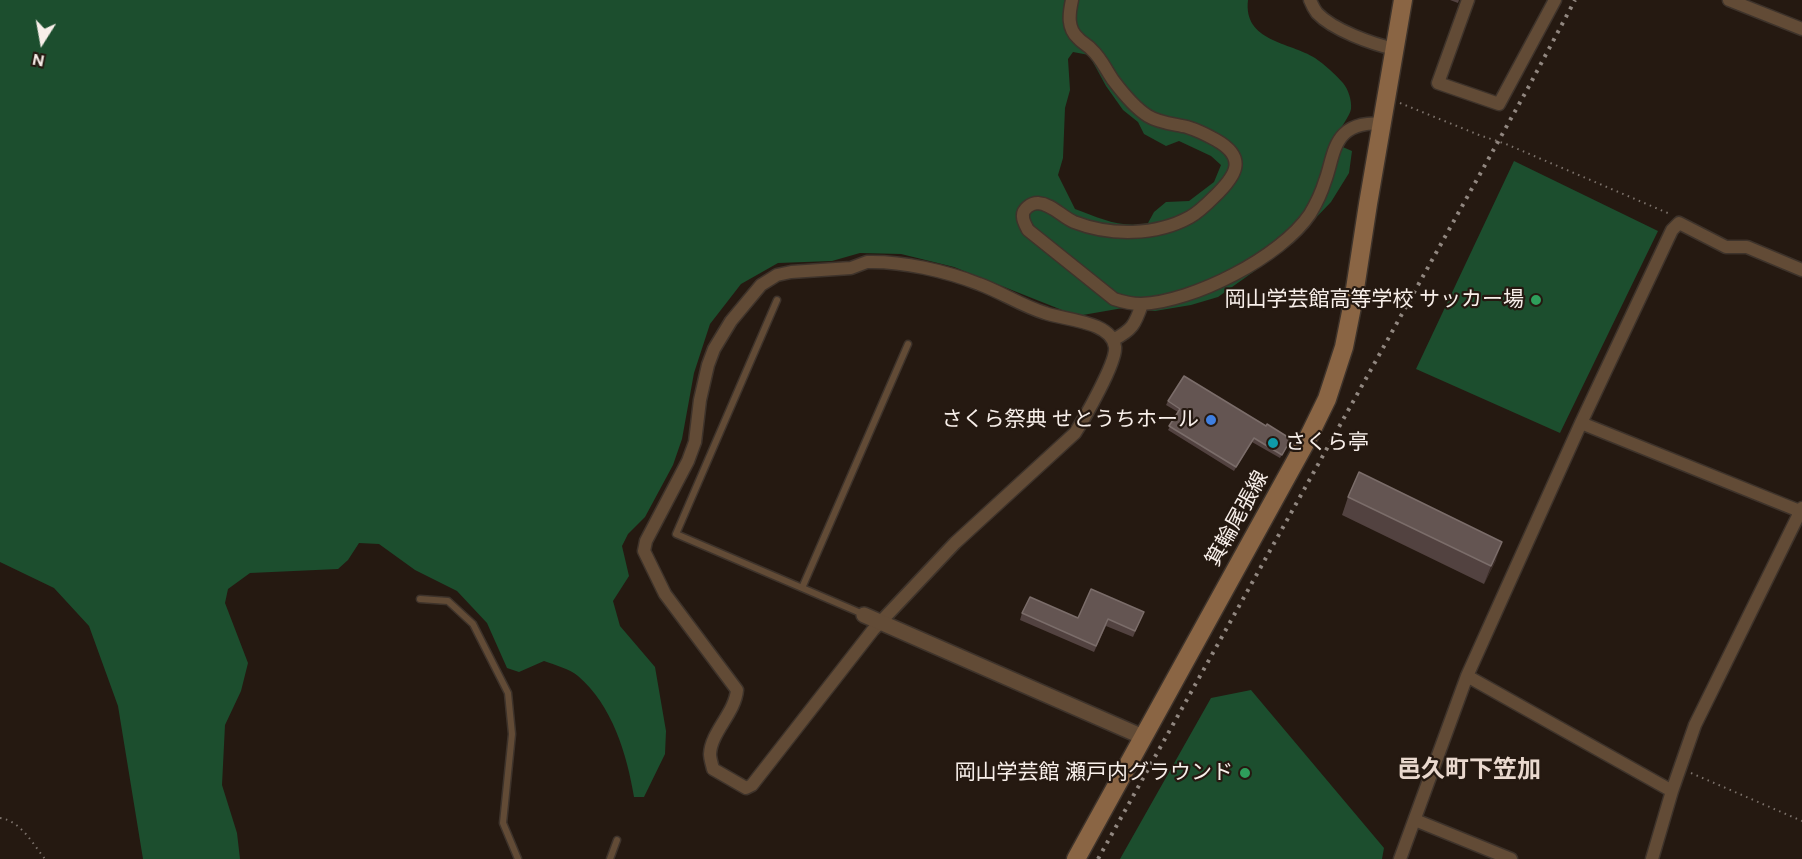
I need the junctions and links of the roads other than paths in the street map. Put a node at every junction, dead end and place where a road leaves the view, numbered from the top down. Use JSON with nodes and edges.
{"nodes":[{"id":1,"x":1072,"y":0,"type":"edge"},
{"id":2,"x":1310,"y":0,"type":"edge"},
{"id":3,"x":1403,"y":0,"type":"edge"},
{"id":4,"x":1468,"y":0,"type":"edge"},
{"id":5,"x":1555,"y":0,"type":"edge"},
{"id":6,"x":1729,"y":0,"type":"edge"},
{"id":7,"x":1802,"y":28,"type":"edge"},
{"id":8,"x":1395,"y":49,"type":"junction"},
{"id":9,"x":1382,"y":124,"type":"junction"},
{"id":10,"x":1802,"y":270,"type":"edge"},
{"id":11,"x":777,"y":300,"type":"dead end"},
{"id":12,"x":1142,"y":304,"type":"junction"},
{"id":13,"x":1113,"y":340,"type":"junction"},
{"id":14,"x":908,"y":344,"type":"dead end"},
{"id":15,"x":1581,"y":423,"type":"junction"},
{"id":16,"x":1801,"y":511,"type":"edge"},
{"id":17,"x":802,"y":588,"type":"junction"},
{"id":18,"x":420,"y":599,"type":"dead end"},
{"id":19,"x":864,"y":615,"type":"joint"},
{"id":20,"x":881,"y":622,"type":"junction"},
{"id":21,"x":1467,"y":676,"type":"junction"},
{"id":22,"x":1143,"y":737,"type":"junction"},
{"id":23,"x":1672,"y":791,"type":"junction"},
{"id":24,"x":1415,"y":820,"type":"junction"},
{"id":25,"x":617,"y":840,"type":"dead end"},
{"id":26,"x":518,"y":859,"type":"edge"},
{"id":27,"x":610,"y":859,"type":"edge"},
{"id":28,"x":1076,"y":859,"type":"edge"},
{"id":29,"x":1400,"y":859,"type":"edge"},
{"id":30,"x":1511,"y":859,"type":"edge"},
{"id":31,"x":1652,"y":859,"type":"edge"}],
"edges":[{"from":1,"to":12,"type":"street"},
{"from":2,"to":8,"type":"street"},
{"from":3,"to":8,"type":"main road","name":"箕輪尾張線"},
{"from":4,"to":5,"type":"street"},
{"from":6,"to":7,"type":"street"},
{"from":8,"to":9,"type":"main road","name":"箕輪尾張線"},
{"from":9,"to":12,"type":"street"},
{"from":9,"to":22,"type":"main road","name":"箕輪尾張線"},
{"from":10,"to":15,"type":"street"},
{"from":11,"to":17,"type":"lane"},
{"from":12,"to":13,"type":"street"},
{"from":13,"to":20,"type":"street"},
{"from":13,"to":20,"type":"street"},
{"from":14,"to":17,"type":"lane"},
{"from":15,"to":16,"type":"street"},
{"from":15,"to":21,"type":"street"},
{"from":16,"to":23,"type":"street"},
{"from":17,"to":19,"type":"lane"},
{"from":18,"to":26,"type":"lane"},
{"from":19,"to":20,"type":"street"},
{"from":20,"to":22,"type":"street"},
{"from":21,"to":23,"type":"street"},
{"from":21,"to":24,"type":"street"},
{"from":22,"to":28,"type":"main road","name":"箕輪尾張線"},
{"from":23,"to":31,"type":"street"},
{"from":24,"to":29,"type":"street"},
{"from":24,"to":30,"type":"street"},
{"from":25,"to":27,"type":"lane"}]}
